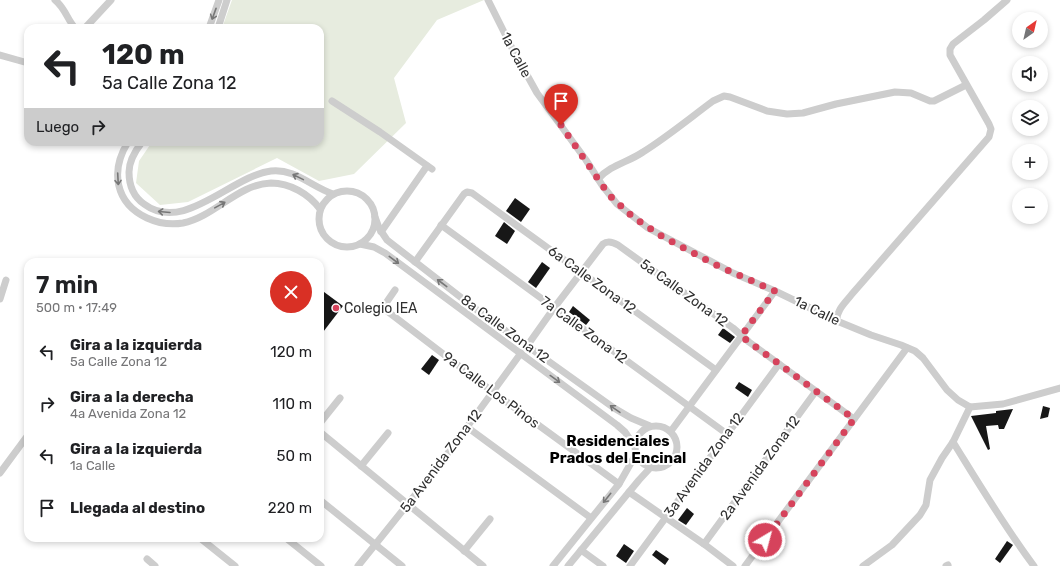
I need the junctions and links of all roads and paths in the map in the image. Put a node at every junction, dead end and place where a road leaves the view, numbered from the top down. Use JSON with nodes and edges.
{"nodes":[{"id":1,"x":54,"y":0,"type":"edge"},
{"id":2,"x":111,"y":0,"type":"edge"},
{"id":3,"x":219,"y":0,"type":"edge"},
{"id":4,"x":227,"y":0,"type":"edge"},
{"id":5,"x":488,"y":0,"type":"edge"},
{"id":6,"x":1007,"y":0,"type":"edge"},
{"id":7,"x":72,"y":24,"type":"edge"},
{"id":8,"x":89,"y":24,"type":"edge"},
{"id":9,"x":210,"y":24,"type":"edge"},
{"id":10,"x":219,"y":24,"type":"edge"},
{"id":11,"x":0,"y":55,"type":"edge"},
{"id":12,"x":24,"y":62,"type":"edge"},
{"id":13,"x":966,"y":85,"type":"junction"},
{"id":14,"x":332,"y":101,"type":"dead end"},
{"id":15,"x":126,"y":146,"type":"edge"},
{"id":16,"x":140,"y":146,"type":"edge"},
{"id":17,"x":598,"y":179,"type":"junction"},
{"id":18,"x":333,"y":194,"type":"junction"},
{"id":19,"x":320,"y":209,"type":"junction"},
{"id":20,"x":375,"y":217,"type":"junction"},
{"id":21,"x":441,"y":225,"type":"junction"},
{"id":22,"x":381,"y":232,"type":"junction"},
{"id":23,"x":360,"y":244,"type":"junction"},
{"id":24,"x":415,"y":262,"type":"junction"},
{"id":25,"x":582,"y":272,"type":"junction"},
{"id":26,"x":6,"y":280,"type":"dead end"},
{"id":27,"x":395,"y":290,"type":"dead end"},
{"id":28,"x":775,"y":291,"type":"junction"},
{"id":29,"x":0,"y":299,"type":"edge"},
{"id":30,"x":554,"y":308,"type":"junction"},
{"id":31,"x":837,"y":321,"type":"junction"},
{"id":32,"x":741,"y":336,"type":"junction"},
{"id":33,"x":527,"y":346,"type":"junction"},
{"id":34,"x":907,"y":348,"type":"junction"},
{"id":35,"x":521,"y":353,"type":"junction"},
{"id":36,"x":779,"y":364,"type":"junction"},
{"id":37,"x":716,"y":370,"type":"junction"},
{"id":38,"x":1060,"y":388,"type":"edge"},
{"id":39,"x":816,"y":391,"type":"junction"},
{"id":40,"x":493,"y":392,"type":"junction"},
{"id":41,"x":340,"y":398,"type":"dead end"},
{"id":42,"x":689,"y":406,"type":"junction"},
{"id":43,"x":970,"y":407,"type":"junction"},
{"id":44,"x":324,"y":418,"type":"edge"},
{"id":45,"x":854,"y":419,"type":"junction"},
{"id":46,"x":650,"y":426,"type":"junction"},
{"id":47,"x":467,"y":427,"type":"junction"},
{"id":48,"x":671,"y":432,"type":"junction"},
{"id":49,"x":388,"y":433,"type":"dead end"},
{"id":50,"x":727,"y":434,"type":"junction"},
{"id":51,"x":324,"y":435,"type":"edge"},
{"id":52,"x":24,"y":440,"type":"edge"},
{"id":53,"x":953,"y":442,"type":"junction"},
{"id":54,"x":634,"y":445,"type":"junction"},
{"id":55,"x":636,"y":454,"type":"junction"},
{"id":56,"x":361,"y":466,"type":"junction"},
{"id":57,"x":651,"y":467,"type":"junction"},
{"id":58,"x":0,"y":473,"type":"edge"},
{"id":59,"x":619,"y":484,"type":"junction"},
{"id":60,"x":629,"y":492,"type":"junction"},
{"id":61,"x":324,"y":503,"type":"edge"},
{"id":62,"x":408,"y":504,"type":"junction"},
{"id":63,"x":591,"y":518,"type":"junction"},
{"id":64,"x":665,"y":518,"type":"junction"},
{"id":65,"x":490,"y":519,"type":"dead end"},
{"id":66,"x":205,"y":542,"type":"edge"},
{"id":67,"x":291,"y":542,"type":"edge"},
{"id":68,"x":375,"y":544,"type":"junction"},
{"id":69,"x":704,"y":544,"type":"junction"},
{"id":70,"x":581,"y":550,"type":"junction"},
{"id":71,"x":464,"y":551,"type":"junction"},
{"id":72,"x":147,"y":560,"type":"dead end"},
{"id":73,"x":155,"y":566,"type":"edge"},
{"id":74,"x":235,"y":566,"type":"edge"},
{"id":75,"x":321,"y":566,"type":"edge"},
{"id":76,"x":358,"y":566,"type":"edge"},
{"id":77,"x":402,"y":566,"type":"edge"},
{"id":78,"x":483,"y":566,"type":"edge"},
{"id":79,"x":553,"y":566,"type":"edge"},
{"id":80,"x":568,"y":566,"type":"edge"},
{"id":81,"x":603,"y":566,"type":"edge"},
{"id":82,"x":630,"y":566,"type":"edge"},
{"id":83,"x":733,"y":566,"type":"edge"},
{"id":84,"x":745,"y":566,"type":"edge"},
{"id":85,"x":863,"y":566,"type":"edge"},
{"id":86,"x":1034,"y":566,"type":"edge"}],
"edges":[{"from":1,"to":7,"type":"street"},
{"from":2,"to":8,"type":"street"},
{"from":3,"to":9,"type":"street","one_way":true},
{"from":4,"to":10,"type":"street"},
{"from":5,"to":17,"type":"street","name":"1a Calle"},
{"from":6,"to":13,"type":"street"},
{"from":11,"to":12,"type":"street"},
{"from":13,"to":17,"type":"street"},
{"from":13,"to":31,"type":"street"},
{"from":14,"to":22,"type":"street"},
{"from":15,"to":19,"type":"street","one_way":true},
{"from":18,"to":16,"type":"street","one_way":true},
{"from":17,"to":28,"type":"street","name":"1a Calle"},
{"from":18,"to":19,"type":"street"},
{"from":18,"to":20,"type":"street"},
{"from":19,"to":23,"type":"street"},
{"from":20,"to":22,"type":"street","name":"8a Calle Zona 12"},
{"from":20,"to":23,"type":"street"},
{"from":21,"to":24,"type":"street"},
{"from":21,"to":25,"type":"street","name":"6a Calle Zona 12"},
{"from":21,"to":30,"type":"street","name":"7a Calle Zona 12"},
{"from":22,"to":24,"type":"street","name":"8a Calle Zona 12"},
{"from":23,"to":35,"type":"street","name":"8a Calle Zona 12","one_way":true},
{"from":33,"to":24,"type":"street","name":"8a Calle Zona 12","one_way":true},
{"from":25,"to":30,"type":"street"},
{"from":25,"to":32,"type":"street","name":"5a Calle Zona 12"},
{"from":25,"to":37,"type":"street","name":"6a Calle Zona 12"},
{"from":26,"to":29,"type":"street"},
{"from":27,"to":40,"type":"street","name":"9a Calle Los Pinos"},
{"from":28,"to":31,"type":"street","name":"1a Calle"},
{"from":28,"to":32,"type":"street"},
{"from":30,"to":33,"type":"street"},
{"from":30,"to":42,"type":"street","name":"7a Calle Zona 12"},
{"from":31,"to":34,"type":"street","name":"1a Calle"},
{"from":32,"to":36,"type":"street","name":"5a Calle Zona 12"},
{"from":32,"to":37,"type":"street"},
{"from":46,"to":33,"type":"street","name":"8a Calle Zona 12","one_way":true},
{"from":34,"to":43,"type":"street","name":"1a Calle"},
{"from":34,"to":45,"type":"street"},
{"from":35,"to":40,"type":"street","name":"5a Avenida Zona 12"},
{"from":35,"to":54,"type":"street","name":"8a Calle Zona 12","one_way":true},
{"from":36,"to":39,"type":"street","name":"5a Calle Zona 12"},
{"from":36,"to":50,"type":"street","name":"3a Avenida Zona 12"},
{"from":37,"to":42,"type":"street"},
{"from":38,"to":43,"type":"street"},
{"from":39,"to":45,"type":"street","name":"5a Calle Zona 12"},
{"from":39,"to":69,"type":"street","name":"2a Avenida Zona 12"},
{"from":40,"to":47,"type":"street","name":"5a Avenida Zona 12"},
{"from":40,"to":59,"type":"street","name":"9a Calle Los Pinos"},
{"from":41,"to":44,"type":"street"},
{"from":42,"to":48,"type":"street"},
{"from":42,"to":50,"type":"street","name":"7a Calle Zona 12"},
{"from":43,"to":53,"type":"street"},
{"from":45,"to":84,"type":"street"},
{"from":46,"to":48,"type":"street"},
{"from":46,"to":54,"type":"street"},
{"from":47,"to":62,"type":"street","name":"5a Avenida Zona 12"},
{"from":47,"to":63,"type":"street"},
{"from":48,"to":57,"type":"street"},
{"from":49,"to":56,"type":"street"},
{"from":50,"to":64,"type":"street","name":"3a Avenida Zona 12"},
{"from":51,"to":56,"type":"street"},
{"from":52,"to":58,"type":"street"},
{"from":53,"to":85,"type":"street"},
{"from":53,"to":86,"type":"street"},
{"from":54,"to":55,"type":"street"},
{"from":55,"to":57,"type":"street"},
{"from":55,"to":59,"type":"street"},
{"from":56,"to":62,"type":"street"},
{"from":57,"to":60,"type":"street"},
{"from":59,"to":63,"type":"street","one_way":true},
{"from":60,"to":64,"type":"street"},
{"from":60,"to":70,"type":"street"},
{"from":61,"to":68,"type":"street"},
{"from":62,"to":68,"type":"street","name":"5a Avenida Zona 12"},
{"from":62,"to":71,"type":"street"},
{"from":63,"to":79,"type":"street"},
{"from":64,"to":69,"type":"street"},
{"from":64,"to":82,"type":"street","name":"3a Avenida Zona 12"},
{"from":65,"to":71,"type":"street"},
{"from":66,"to":74,"type":"street"},
{"from":67,"to":75,"type":"street"},
{"from":68,"to":76,"type":"street","name":"5a Avenida Zona 12"},
{"from":68,"to":77,"type":"street"},
{"from":69,"to":83,"type":"street"},
{"from":70,"to":80,"type":"street"},
{"from":70,"to":81,"type":"street"},
{"from":71,"to":78,"type":"street"},
{"from":72,"to":73,"type":"street"}]}
